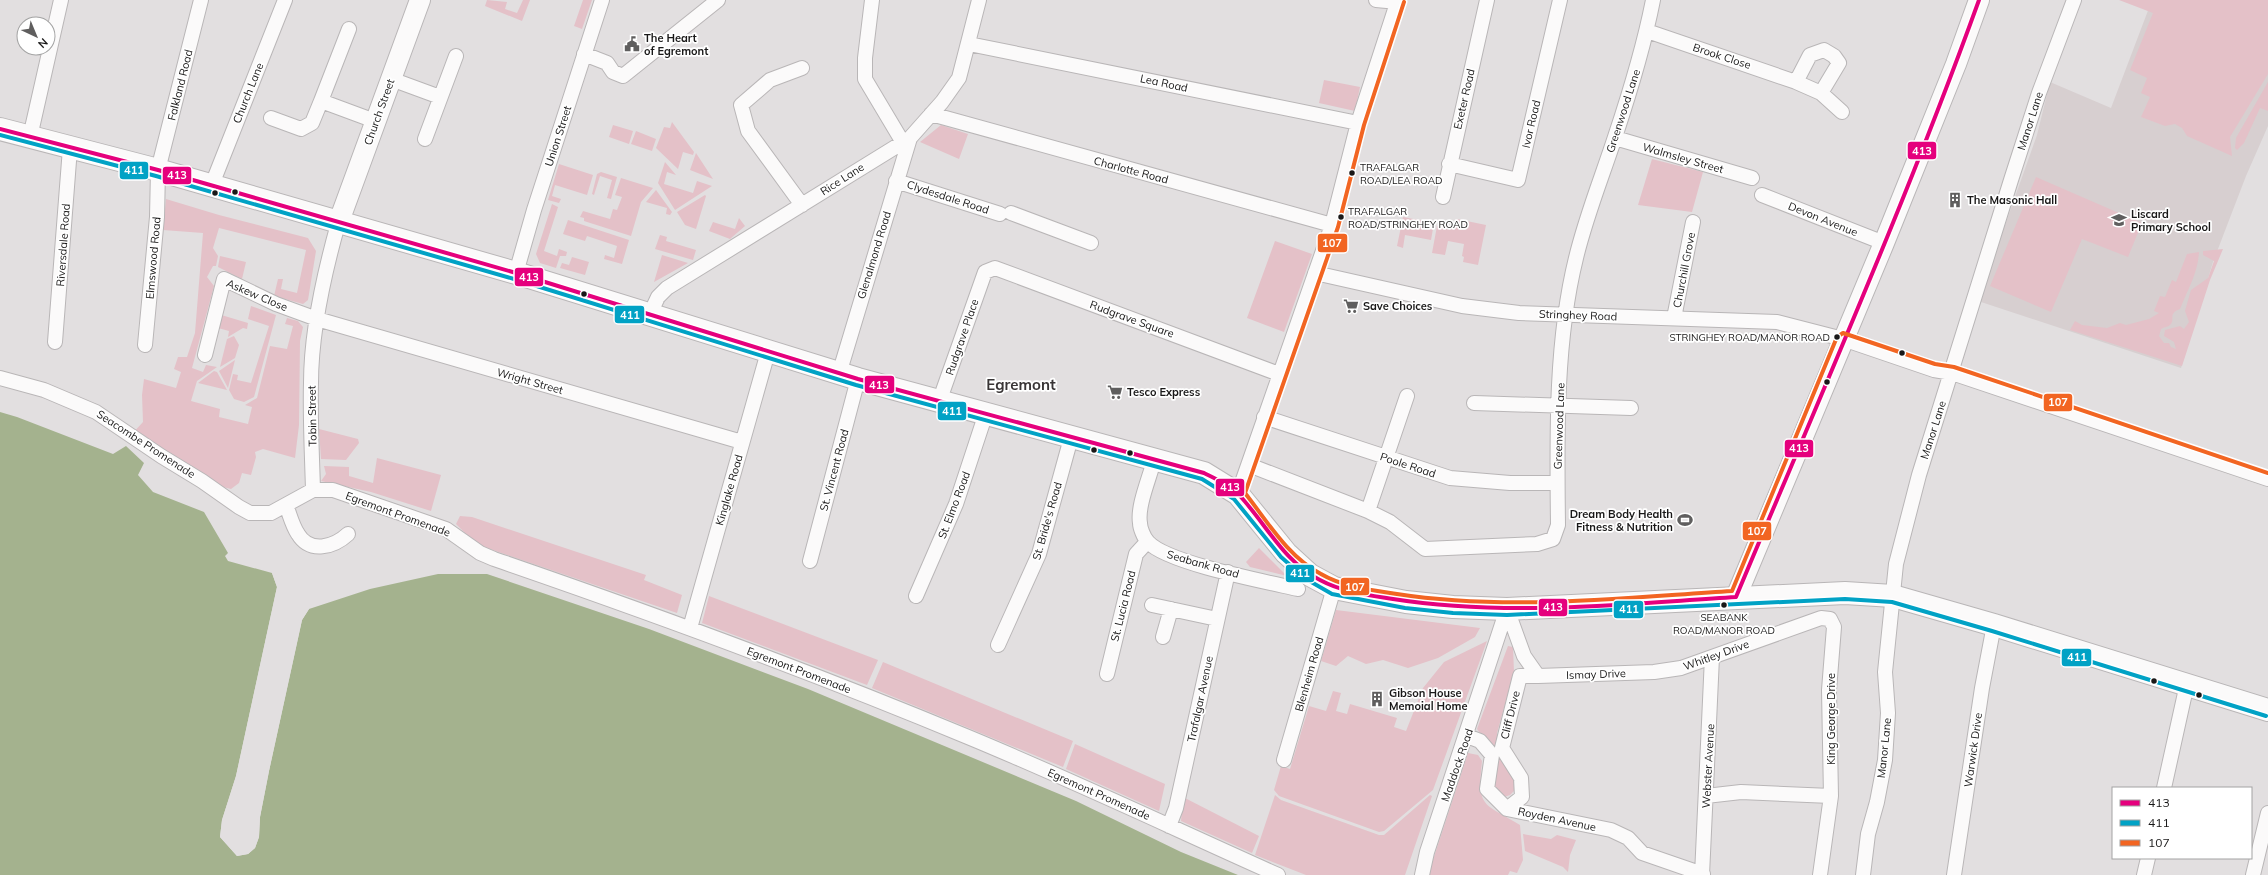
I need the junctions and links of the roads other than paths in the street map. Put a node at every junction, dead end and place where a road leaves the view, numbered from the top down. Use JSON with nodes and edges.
{"nodes":[{"id":1,"x":61,"y":0,"type":"edge"},
{"id":2,"x":201,"y":0,"type":"edge"},
{"id":3,"x":285,"y":0,"type":"edge"},
{"id":4,"x":420,"y":0,"type":"edge"},
{"id":5,"x":602,"y":0,"type":"edge"},
{"id":6,"x":718,"y":0,"type":"edge"},
{"id":7,"x":872,"y":0,"type":"edge"},
{"id":8,"x":979,"y":0,"type":"edge"},
{"id":9,"x":1376,"y":0,"type":"edge"},
{"id":10,"x":1487,"y":0,"type":"edge"},
{"id":11,"x":1560,"y":0,"type":"edge"},
{"id":12,"x":1653,"y":0,"type":"edge"},
{"id":13,"x":1979,"y":0,"type":"edge"},
{"id":14,"x":2074,"y":0,"type":"edge"},
{"id":15,"x":1398,"y":1,"type":"edge"},
{"id":16,"x":349,"y":29,"type":"dead end"},
{"id":17,"x":1647,"y":31,"type":"junction"},
{"id":18,"x":969,"y":44,"type":"junction"},
{"id":19,"x":584,"y":54,"type":"junction"},
{"id":20,"x":456,"y":56,"type":"dead end"},
{"id":21,"x":802,"y":68,"type":"dead end"},
{"id":22,"x":391,"y":79,"type":"junction"},
{"id":23,"x":1796,"y":82,"type":"junction"},
{"id":24,"x":1821,"y":94,"type":"junction"},
{"id":25,"x":440,"y":97,"type":"junction"},
{"id":26,"x":321,"y":101,"type":"junction"},
{"id":27,"x":1842,"y":112,"type":"dead end"},
{"id":28,"x":930,"y":114,"type":"junction"},
{"id":29,"x":271,"y":118,"type":"dead end"},
{"id":30,"x":375,"y":120,"type":"junction"},
{"id":31,"x":1358,"y":123,"type":"junction"},
{"id":32,"x":0,"y":129,"type":"edge"},
{"id":33,"x":30,"y":137,"type":"junction"},
{"id":34,"x":1615,"y":138,"type":"junction"},
{"id":35,"x":425,"y":139,"type":"dead end"},
{"id":36,"x":906,"y":140,"type":"junction"},
{"id":37,"x":70,"y":148,"type":"junction"},
{"id":38,"x":1449,"y":164,"type":"junction"},
{"id":39,"x":158,"y":170,"type":"junction"},
{"id":40,"x":1752,"y":178,"type":"dead end"},
{"id":41,"x":896,"y":181,"type":"junction"},
{"id":42,"x":211,"y":187,"type":"junction"},
{"id":43,"x":1762,"y":195,"type":"dead end"},
{"id":44,"x":1443,"y":197,"type":"dead end"},
{"id":45,"x":802,"y":205,"type":"junction"},
{"id":46,"x":1693,"y":222,"type":"dead end"},
{"id":47,"x":338,"y":224,"type":"junction"},
{"id":48,"x":1332,"y":225,"type":"junction"},
{"id":49,"x":1091,"y":243,"type":"dead end"},
{"id":50,"x":1884,"y":243,"type":"junction"},
{"id":51,"x":985,"y":272,"type":"joint"},
{"id":52,"x":516,"y":273,"type":"junction"},
{"id":53,"x":1315,"y":273,"type":"junction"},
{"id":54,"x":650,"y":314,"type":"junction"},
{"id":55,"x":1567,"y":315,"type":"junction"},
{"id":56,"x":1674,"y":318,"type":"junction"},
{"id":57,"x":317,"y":319,"type":"junction"},
{"id":58,"x":1843,"y":339,"type":"junction"},
{"id":59,"x":55,"y":342,"type":"dead end"},
{"id":60,"x":145,"y":345,"type":"dead end"},
{"id":61,"x":768,"y":352,"type":"junction"},
{"id":62,"x":205,"y":355,"type":"dead end"},
{"id":63,"x":1952,"y":373,"type":"junction"},
{"id":64,"x":1279,"y":374,"type":"junction"},
{"id":65,"x":849,"y":377,"type":"junction"},
{"id":66,"x":0,"y":378,"type":"edge"},
{"id":67,"x":1407,"y":396,"type":"dead end"},
{"id":68,"x":939,"y":402,"type":"junction"},
{"id":69,"x":1474,"y":403,"type":"dead end"},
{"id":70,"x":1557,"y":406,"type":"junction"},
{"id":71,"x":1631,"y":408,"type":"dead end"},
{"id":72,"x":986,"y":412,"type":"junction"},
{"id":73,"x":1264,"y":418,"type":"junction"},
{"id":74,"x":1071,"y":438,"type":"junction"},
{"id":75,"x":742,"y":442,"type":"junction"},
{"id":76,"x":1386,"y":457,"type":"junction"},
{"id":77,"x":1154,"y":460,"type":"junction"},
{"id":78,"x":1249,"y":465,"type":"junction"},
{"id":79,"x":2268,"y":479,"type":"edge"},
{"id":80,"x":1557,"y":483,"type":"junction"},
{"id":81,"x":313,"y":490,"type":"junction"},
{"id":82,"x":1238,"y":494,"type":"junction"},
{"id":83,"x":286,"y":505,"type":"junction"},
{"id":84,"x":1368,"y":511,"type":"junction"},
{"id":85,"x":348,"y":534,"type":"dead end"},
{"id":86,"x":1147,"y":542,"type":"junction"},
{"id":87,"x":810,"y":561,"type":"dead end"},
{"id":88,"x":1228,"y":572,"type":"junction"},
{"id":89,"x":1304,"y":582,"type":"junction"},
{"id":90,"x":1334,"y":588,"type":"junction"},
{"id":91,"x":916,"y":596,"type":"dead end"},
{"id":92,"x":1893,"y":596,"type":"junction"},
{"id":93,"x":1736,"y":597,"type":"junction"},
{"id":94,"x":1152,"y":605,"type":"dead end"},
{"id":95,"x":1171,"y":609,"type":"junction"},
{"id":96,"x":1507,"y":609,"type":"junction"},
{"id":97,"x":1217,"y":619,"type":"junction"},
{"id":98,"x":1994,"y":624,"type":"junction"},
{"id":99,"x":690,"y":628,"type":"junction"},
{"id":100,"x":1777,"y":633,"type":"joint"},
{"id":101,"x":1163,"y":637,"type":"dead end"},
{"id":102,"x":998,"y":645,"type":"dead end"},
{"id":103,"x":1712,"y":657,"type":"junction"},
{"id":104,"x":1654,"y":672,"type":"joint"},
{"id":105,"x":1107,"y":674,"type":"dead end"},
{"id":106,"x":1538,"y":676,"type":"junction"},
{"id":107,"x":2187,"y":684,"type":"junction"},
{"id":108,"x":2268,"y":710,"type":"edge"},
{"id":109,"x":1467,"y":736,"type":"junction"},
{"id":110,"x":1284,"y":760,"type":"dead end"},
{"id":111,"x":2164,"y":787,"type":"edge"},
{"id":112,"x":1706,"y":796,"type":"junction"},
{"id":113,"x":1831,"y":796,"type":"junction"},
{"id":114,"x":1507,"y":809,"type":"junction"},
{"id":115,"x":2268,"y":813,"type":"edge"},
{"id":116,"x":1169,"y":826,"type":"junction"},
{"id":117,"x":2148,"y":859,"type":"edge"},
{"id":118,"x":1278,"y":875,"type":"edge"},
{"id":119,"x":1422,"y":875,"type":"edge"},
{"id":120,"x":1702,"y":875,"type":"edge"},
{"id":121,"x":1820,"y":875,"type":"edge"},
{"id":122,"x":1862,"y":875,"type":"edge"},
{"id":123,"x":1954,"y":875,"type":"edge"},
{"id":124,"x":2144,"y":875,"type":"edge"},
{"id":125,"x":2253,"y":875,"type":"edge"}],
"edges":[{"from":1,"to":33,"type":"street"},
{"from":2,"to":39,"type":"street","name":"Falkland Road"},
{"from":3,"to":42,"type":"street","name":"Church Lane"},
{"from":4,"to":22,"type":"main road","name":"Church Street"},
{"from":5,"to":19,"type":"street","name":"Union Street"},
{"from":6,"to":19,"type":"street"},
{"from":7,"to":36,"type":"street"},
{"from":8,"to":18,"type":"street","name":"Rice Lane"},
{"from":9,"to":15,"type":"street"},
{"from":10,"to":38,"type":"street","name":"Exeter Road"},
{"from":11,"to":38,"type":"street","name":"Ivor Road"},
{"from":12,"to":17,"type":"street","name":"Greenwood Lane"},
{"from":13,"to":50,"type":"main road"},
{"from":14,"to":63,"type":"street","name":"Manor Lane"},
{"from":15,"to":31,"type":"street"},
{"from":16,"to":26,"type":"street"},
{"from":17,"to":23,"type":"street","name":"Brook Close"},
{"from":17,"to":34,"type":"street","name":"Greenwood Lane"},
{"from":18,"to":28,"type":"street","name":"Rice Lane"},
{"from":18,"to":31,"type":"street","name":"Lea Road"},
{"from":19,"to":52,"type":"street","name":"Union Street"},
{"from":20,"to":25,"type":"street"},
{"from":21,"to":45,"type":"street"},
{"from":22,"to":25,"type":"street"},
{"from":22,"to":30,"type":"main road","name":"Church Street"},
{"from":23,"to":24,"type":"street","name":"Brook Close"},
{"from":23,"to":24,"type":"street"},
{"from":24,"to":27,"type":"street","name":"Brook Close"},
{"from":25,"to":35,"type":"street"},
{"from":26,"to":29,"type":"street"},
{"from":26,"to":30,"type":"street"},
{"from":28,"to":36,"type":"street","name":"Rice Lane"},
{"from":28,"to":48,"type":"street","name":"Charlotte Road"},
{"from":30,"to":47,"type":"main road","name":"Church Street"},
{"from":31,"to":48,"type":"street"},
{"from":32,"to":33,"type":"main road"},
{"from":33,"to":37,"type":"main road"},
{"from":34,"to":40,"type":"street","name":"Walmsley Street"},
{"from":34,"to":55,"type":"street","name":"Greenwood Lane"},
{"from":36,"to":41,"type":"street","name":"Glenalmond Road"},
{"from":36,"to":45,"type":"street","name":"Rice Lane"},
{"from":37,"to":39,"type":"main road"},
{"from":37,"to":59,"type":"street","name":"Riversdale Road"},
{"from":38,"to":44,"type":"street","name":"Exeter Road"},
{"from":39,"to":42,"type":"main road"},
{"from":39,"to":60,"type":"street","name":"Elmswood Road"},
{"from":41,"to":49,"type":"street","name":"Clydesdale Road"},
{"from":41,"to":65,"type":"street","name":"Glenalmond Road"},
{"from":42,"to":47,"type":"main road"},
{"from":43,"to":50,"type":"street","name":"Devon Avenue"},
{"from":45,"to":54,"type":"street","name":"Rice Lane"},
{"from":46,"to":56,"type":"street","name":"Churchill Grove"},
{"from":47,"to":52,"type":"main road"},
{"from":47,"to":57,"type":"street","name":"Tobin Street"},
{"from":48,"to":53,"type":"street"},
{"from":50,"to":58,"type":"main road"},
{"from":51,"to":64,"type":"street","name":"Rudgrave Square"},
{"from":51,"to":68,"type":"street","name":"Rudgrave Place"},
{"from":52,"to":54,"type":"main road"},
{"from":53,"to":55,"type":"street","name":"Stringhey Road"},
{"from":53,"to":64,"type":"street"},
{"from":54,"to":61,"type":"main road"},
{"from":55,"to":56,"type":"street","name":"Stringhey Road"},
{"from":55,"to":70,"type":"street","name":"Greenwood Lane"},
{"from":56,"to":58,"type":"street","name":"Stringhey Road"},
{"from":57,"to":62,"type":"street","name":"Askew Close"},
{"from":57,"to":75,"type":"street","name":"Wright Street"},
{"from":57,"to":81,"type":"street","name":"Tobin Street"},
{"from":58,"to":63,"type":"street","name":"Stringhey Road"},
{"from":58,"to":93,"type":"main road"},
{"from":61,"to":65,"type":"main road"},
{"from":61,"to":75,"type":"street","name":"Kinglake Road"},
{"from":63,"to":79,"type":"street","name":"Stringhey Road"},
{"from":63,"to":92,"type":"street","name":"Manor Lane"},
{"from":64,"to":73,"type":"street"},
{"from":65,"to":68,"type":"main road"},
{"from":65,"to":87,"type":"street","name":"St. Vincent Road"},
{"from":66,"to":83,"type":"street","name":"Seacombe Promenade"},
{"from":67,"to":76,"type":"street"},
{"from":68,"to":72,"type":"main road"},
{"from":69,"to":70,"type":"street"},
{"from":70,"to":71,"type":"street"},
{"from":70,"to":80,"type":"street","name":"Greenwood Lane"},
{"from":72,"to":74,"type":"main road"},
{"from":72,"to":91,"type":"street","name":"St. Elmo Road"},
{"from":73,"to":76,"type":"street","name":"Poole Road"},
{"from":73,"to":78,"type":"street"},
{"from":74,"to":77,"type":"main road"},
{"from":74,"to":102,"type":"street","name":"St. Bride's Road"},
{"from":75,"to":99,"type":"street","name":"Kinglake Road"},
{"from":76,"to":80,"type":"street","name":"Poole Road"},
{"from":76,"to":84,"type":"street"},
{"from":77,"to":82,"type":"main road"},
{"from":77,"to":86,"type":"street"},
{"from":78,"to":82,"type":"street"},
{"from":78,"to":84,"type":"street","name":"Greenwood Lane"},
{"from":80,"to":84,"type":"street","name":"Greenwood Lane"},
{"from":81,"to":83,"type":"street"},
{"from":81,"to":99,"type":"street","name":"Egremont Promenade"},
{"from":82,"to":89,"type":"main road"},
{"from":83,"to":85,"type":"street"},
{"from":86,"to":88,"type":"street","name":"Seabank Road"},
{"from":86,"to":105,"type":"street","name":"St. Lucia Road"},
{"from":88,"to":89,"type":"street","name":"Seabank Road"},
{"from":88,"to":97,"type":"street","name":"Trafalgar Avenue"},
{"from":89,"to":90,"type":"main road","name":"Seabank Road"},
{"from":90,"to":96,"type":"main road","name":"Seabank Road"},
{"from":90,"to":110,"type":"street","name":"Blenheim Road"},
{"from":92,"to":93,"type":"main road","name":"Seabank Road"},
{"from":92,"to":98,"type":"main road","name":"Seabank Road"},
{"from":92,"to":122,"type":"street","name":"Manor Lane"},
{"from":93,"to":96,"type":"main road","name":"Seabank Road"},
{"from":94,"to":95,"type":"street"},
{"from":95,"to":97,"type":"street"},
{"from":95,"to":101,"type":"street"},
{"from":96,"to":106,"type":"street"},
{"from":96,"to":109,"type":"street","name":"Maddock Road"},
{"from":97,"to":116,"type":"street","name":"Trafalgar Avenue"},
{"from":98,"to":107,"type":"main road","name":"Seabank Road"},
{"from":98,"to":123,"type":"street","name":"Warwick Drive"},
{"from":99,"to":116,"type":"street","name":"Egremont Promenade"},
{"from":100,"to":103,"type":"street","name":"Whitley Drive"},
{"from":100,"to":113,"type":"street","name":"King George Drive"},
{"from":103,"to":104,"type":"street","name":"Whitley Drive"},
{"from":103,"to":112,"type":"street","name":"Webster Avenue"},
{"from":104,"to":106,"type":"street","name":"Ismay Drive"},
{"from":106,"to":114,"type":"street","name":"Cliff Drive"},
{"from":107,"to":108,"type":"main road","name":"Seabank Road"},
{"from":107,"to":111,"type":"street"},
{"from":109,"to":114,"type":"street","name":"Royden Avenue"},
{"from":109,"to":119,"type":"street","name":"Maddock Road"},
{"from":112,"to":113,"type":"street"},
{"from":112,"to":120,"type":"street","name":"Webster Avenue"},
{"from":113,"to":121,"type":"street","name":"King George Drive"},
{"from":114,"to":120,"type":"street","name":"Royden Avenue"},
{"from":115,"to":125,"type":"street"},
{"from":116,"to":118,"type":"street","name":"Egremont Promenade"},
{"from":117,"to":124,"type":"street"}]}
